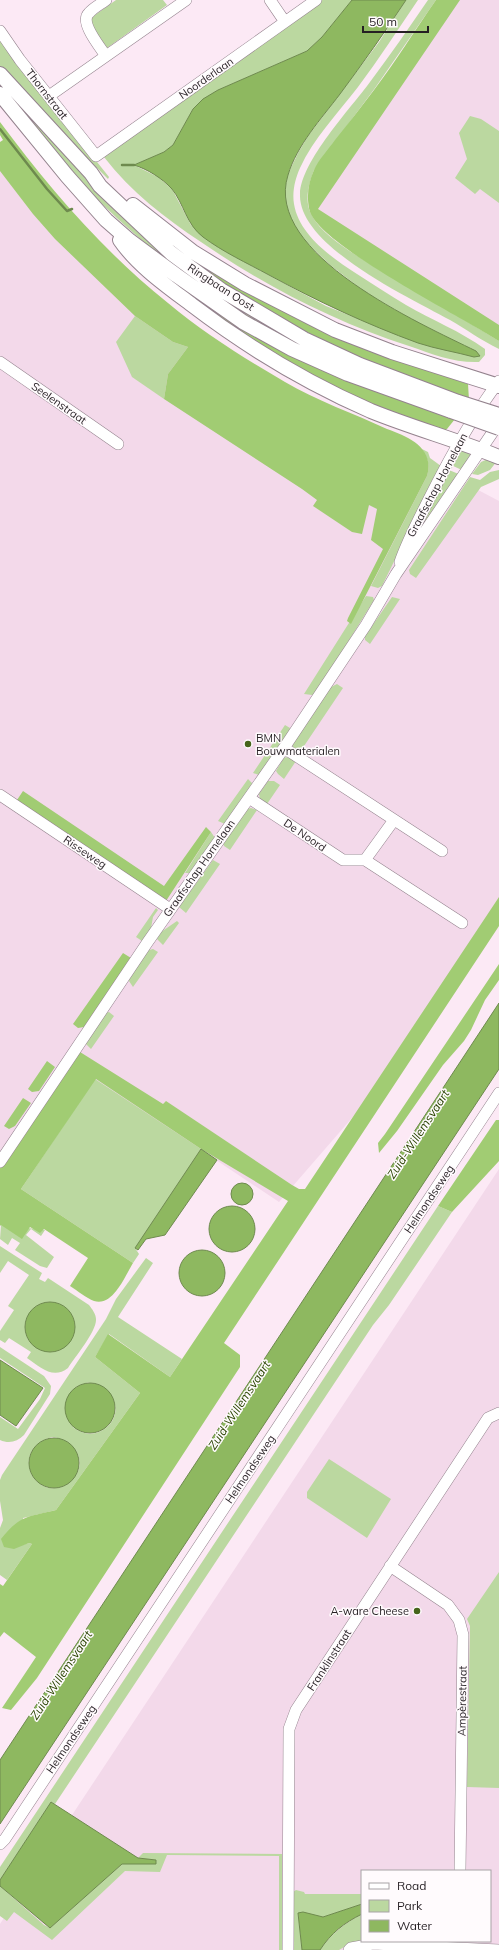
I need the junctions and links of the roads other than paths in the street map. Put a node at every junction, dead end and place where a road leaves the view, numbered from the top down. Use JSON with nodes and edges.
{"nodes":[{"id":1,"x":106,"y":0,"type":"edge"},
{"id":2,"x":186,"y":0,"type":"edge"},
{"id":3,"x":270,"y":0,"type":"edge"},
{"id":4,"x":316,"y":0,"type":"edge"},
{"id":5,"x":285,"y":22,"type":"junction"},
{"id":6,"x":0,"y":31,"type":"edge"},
{"id":7,"x":106,"y":56,"type":"junction"},
{"id":8,"x":0,"y":74,"type":"edge"},
{"id":9,"x":0,"y":94,"type":"edge"},
{"id":10,"x":49,"y":96,"type":"junction"},
{"id":11,"x":96,"y":156,"type":"joint"},
{"id":12,"x":91,"y":174,"type":"junction"},
{"id":13,"x":106,"y":220,"type":"junction"},
{"id":14,"x":0,"y":362,"type":"edge"},
{"id":15,"x":498,"y":384,"type":"edge"},
{"id":16,"x":454,"y":406,"type":"junction"},
{"id":17,"x":499,"y":415,"type":"edge"},
{"id":18,"x":499,"y":423,"type":"edge"},
{"id":19,"x":499,"y":428,"type":"edge"},
{"id":20,"x":458,"y":442,"type":"junction"},
{"id":21,"x":118,"y":444,"type":"dead end"},
{"id":22,"x":482,"y":450,"type":"junction"},
{"id":23,"x":499,"y":457,"type":"edge"},
{"id":24,"x":396,"y":574,"type":"junction"},
{"id":25,"x":284,"y":748,"type":"junction"},
{"id":26,"x":0,"y":795,"type":"edge"},
{"id":27,"x":249,"y":798,"type":"junction"},
{"id":28,"x":394,"y":820,"type":"junction"},
{"id":29,"x":442,"y":851,"type":"dead end"},
{"id":30,"x":365,"y":860,"type":"junction"},
{"id":31,"x":170,"y":909,"type":"junction"},
{"id":32,"x":462,"y":923,"type":"dead end"},
{"id":33,"x":499,"y":1093,"type":"edge"},
{"id":34,"x":0,"y":1162,"type":"edge"},
{"id":35,"x":499,"y":1413,"type":"edge"},
{"id":36,"x":390,"y":1566,"type":"junction"},
{"id":37,"x":0,"y":1844,"type":"edge"},
{"id":38,"x":460,"y":1870,"type":"edge"},
{"id":39,"x":459,"y":1945,"type":"edge"},
{"id":40,"x":288,"y":1950,"type":"edge"},
{"id":41,"x":349,"y":1950,"type":"edge"},
{"id":42,"x":499,"y":1950,"type":"edge"}],
"edges":[{"from":1,"to":7,"type":"street"},
{"from":2,"to":7,"type":"street"},
{"from":3,"to":5,"type":"street"},
{"from":4,"to":5,"type":"street","name":"Noorderlaan"},
{"from":5,"to":11,"type":"street","name":"Noorderlaan"},
{"from":6,"to":10,"type":"street","name":"Thornstraat"},
{"from":7,"to":10,"type":"street"},
{"from":8,"to":12,"type":"main road","name":"Ringbaan Oost"},
{"from":9,"to":13,"type":"main road","name":"Ringbaan Oost"},
{"from":10,"to":11,"type":"street","name":"Thornstraat"},
{"from":12,"to":15,"type":"main road"},
{"from":12,"to":16,"type":"main road","name":"Ringbaan Oost"},
{"from":13,"to":16,"type":"main road","name":"Ringbaan Oost"},
{"from":13,"to":20,"type":"main road"},
{"from":14,"to":21,"type":"street","name":"Seelenstraat"},
{"from":15,"to":20,"type":"street","name":"Graafschap Hornelaan"},
{"from":16,"to":17,"type":"main road","name":"Ringbaan Oost","bridge":true},
{"from":16,"to":19,"type":"main road","name":"Ringbaan Oost","bridge":true},
{"from":18,"to":22,"type":"street","name":"Graafschap Hornelaan"},
{"from":20,"to":22,"type":"main road"},
{"from":20,"to":24,"type":"street","name":"Graafschap Hornelaan"},
{"from":22,"to":23,"type":"main road"},
{"from":22,"to":24,"type":"street","name":"Graafschap Hornelaan"},
{"from":24,"to":25,"type":"street","name":"Graafschap Hornelaan"},
{"from":25,"to":27,"type":"street","name":"Graafschap Hornelaan"},
{"from":25,"to":28,"type":"street"},
{"from":26,"to":31,"type":"street","name":"Risseweg"},
{"from":27,"to":30,"type":"street","name":"De Noord"},
{"from":27,"to":31,"type":"street","name":"Graafschap Hornelaan"},
{"from":28,"to":29,"type":"street"},
{"from":28,"to":30,"type":"street"},
{"from":30,"to":32,"type":"street"},
{"from":31,"to":34,"type":"street","name":"Graafschap Hornelaan"},
{"from":33,"to":37,"type":"street","name":"Helmondseweg"},
{"from":35,"to":36,"type":"street","name":"Franklinstraat"},
{"from":36,"to":38,"type":"street","name":"Ampèrestraat"},
{"from":36,"to":40,"type":"street","name":"Franklinstraat"},
{"from":39,"to":41,"type":"street"},
{"from":39,"to":42,"type":"street"}]}
